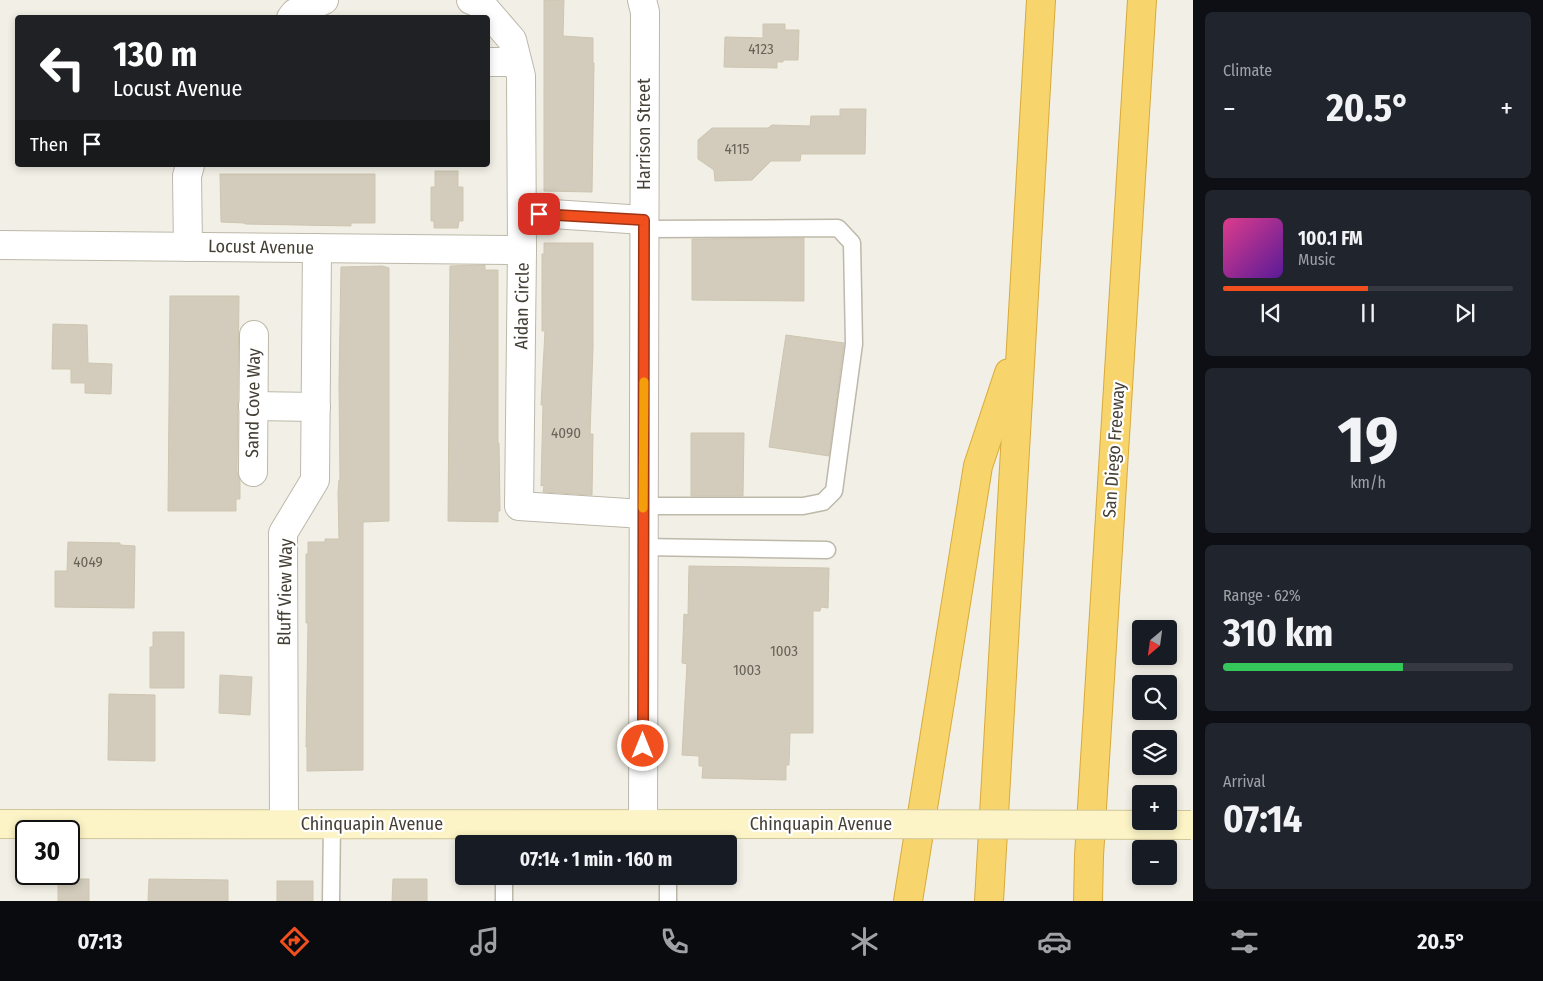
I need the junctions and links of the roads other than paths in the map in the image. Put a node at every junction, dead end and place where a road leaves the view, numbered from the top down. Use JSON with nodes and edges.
{"nodes":[{"id":1,"x":324,"y":0,"type":"edge"},
{"id":2,"x":471,"y":0,"type":"edge"},
{"id":3,"x":1041,"y":0,"type":"edge"},
{"id":4,"x":1142,"y":0,"type":"edge"},
{"id":5,"x":645,"y":4,"type":"edge"},
{"id":6,"x":293,"y":15,"type":"edge"},
{"id":7,"x":490,"y":62,"type":"edge"},
{"id":8,"x":518,"y":62,"type":"junction"},
{"id":9,"x":189,"y":167,"type":"edge"},
{"id":10,"x":522,"y":212,"type":"junction"},
{"id":11,"x":644,"y":225,"type":"junction"},
{"id":12,"x":0,"y":245,"type":"edge"},
{"id":13,"x":188,"y":247,"type":"junction"},
{"id":14,"x":317,"y":248,"type":"junction"},
{"id":15,"x":522,"y":250,"type":"junction"},
{"id":16,"x":254,"y":335,"type":"dead end"},
{"id":17,"x":1021,"y":338,"type":"junction"},
{"id":18,"x":253,"y":406,"type":"junction"},
{"id":19,"x":316,"y":407,"type":"junction"},
{"id":20,"x":253,"y":472,"type":"dead end"},
{"id":21,"x":643,"y":510,"type":"junction"},
{"id":22,"x":643,"y":547,"type":"junction"},
{"id":23,"x":827,"y":550,"type":"dead end"},
{"id":24,"x":284,"y":823,"type":"junction"},
{"id":25,"x":332,"y":823,"type":"junction"},
{"id":26,"x":0,"y":824,"type":"edge"},
{"id":27,"x":1192,"y":825,"type":"edge"},
{"id":28,"x":660,"y":831,"type":"edge"},
{"id":29,"x":505,"y":834,"type":"edge"},
{"id":30,"x":1089,"y":856,"type":"junction"},
{"id":31,"x":504,"y":885,"type":"edge"},
{"id":32,"x":668,"y":885,"type":"edge"},
{"id":33,"x":331,"y":901,"type":"edge"},
{"id":34,"x":504,"y":901,"type":"edge"},
{"id":35,"x":668,"y":901,"type":"edge"},
{"id":36,"x":908,"y":901,"type":"edge"},
{"id":37,"x":989,"y":901,"type":"edge"},
{"id":38,"x":1088,"y":901,"type":"edge"},
{"id":39,"x":1096,"y":901,"type":"edge"}],
"edges":[{"from":1,"to":6,"type":"street"},
{"from":2,"to":8,"type":"street","name":"Aidan Circle"},
{"from":3,"to":17,"type":"highway"},
{"from":4,"to":30,"type":"highway","name":"San Diego Freeway"},
{"from":5,"to":11,"type":"street","name":"Harrison Street"},
{"from":7,"to":8,"type":"street"},
{"from":8,"to":10,"type":"street","name":"Aidan Circle"},
{"from":9,"to":13,"type":"street"},
{"from":10,"to":11,"type":"street"},
{"from":10,"to":15,"type":"street","name":"Aidan Circle"},
{"from":11,"to":21,"type":"street","name":"Harrison Street"},
{"from":11,"to":21,"type":"lane"},
{"from":12,"to":13,"type":"street","name":"Locust Avenue"},
{"from":13,"to":14,"type":"street","name":"Locust Avenue"},
{"from":14,"to":15,"type":"street","name":"Locust Avenue"},
{"from":14,"to":19,"type":"street","name":"Bluff View Way"},
{"from":15,"to":21,"type":"street","name":"Aidan Circle"},
{"from":16,"to":18,"type":"street","name":"Sand Cove Way"},
{"from":17,"to":36,"type":"highway"},
{"from":17,"to":37,"type":"highway"},
{"from":18,"to":19,"type":"street"},
{"from":18,"to":20,"type":"street","name":"Sand Cove Way"},
{"from":19,"to":24,"type":"street","name":"Bluff View Way"},
{"from":21,"to":22,"type":"street","name":"Harrison Street"},
{"from":22,"to":23,"type":"lane"},
{"from":22,"to":28,"type":"street","name":"Harrison Street"},
{"from":24,"to":25,"type":"street","name":"Chinquapin Avenue"},
{"from":24,"to":26,"type":"street","name":"Chinquapin Avenue"},
{"from":25,"to":29,"type":"street","name":"Chinquapin Avenue"},
{"from":25,"to":33,"type":"lane"},
{"from":27,"to":28,"type":"street","name":"Chinquapin Avenue","bridge":true},
{"from":28,"to":29,"type":"street","name":"Chinquapin Avenue"},
{"from":30,"to":38,"type":"highway","name":"San Diego Freeway"},
{"from":30,"to":39,"type":"highway"},
{"from":31,"to":34,"type":"lane"},
{"from":32,"to":35,"type":"lane"}]}
